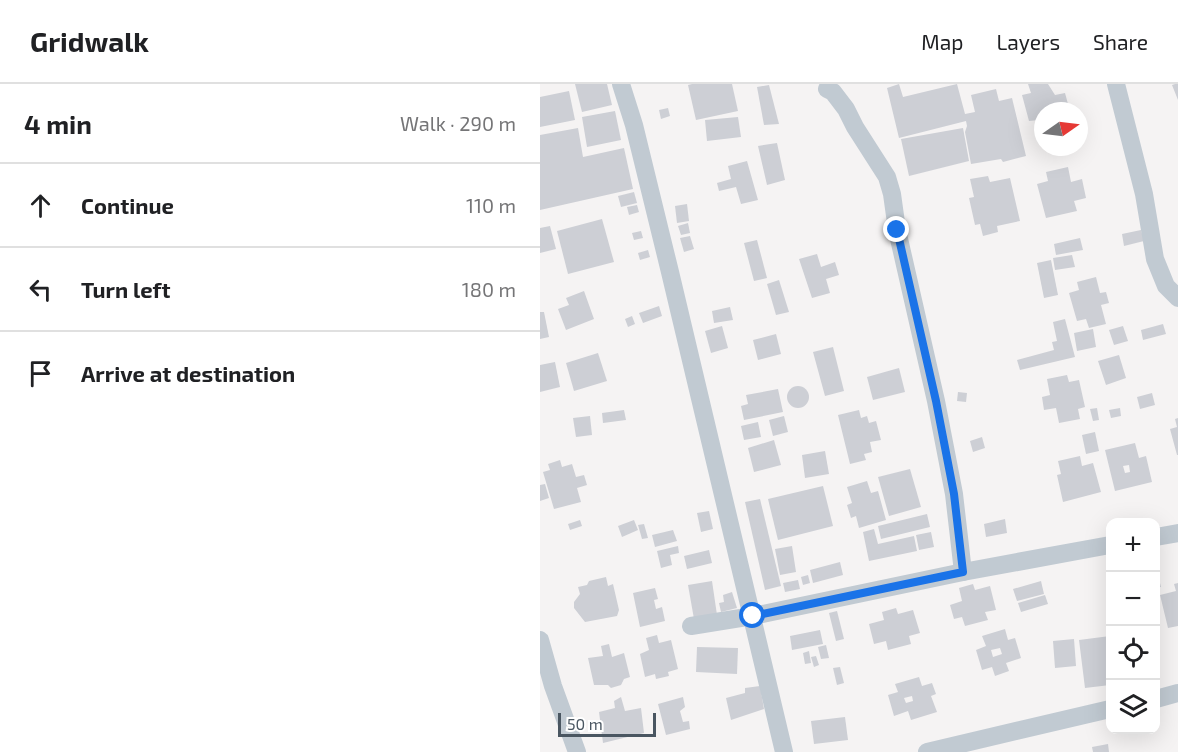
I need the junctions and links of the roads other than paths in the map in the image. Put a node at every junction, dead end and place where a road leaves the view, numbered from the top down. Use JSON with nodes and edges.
{"nodes":[{"id":1,"x":621,"y":84,"type":"edge"},
{"id":2,"x":1116,"y":84,"type":"edge"},
{"id":3,"x":827,"y":89,"type":"dead end"},
{"id":4,"x":1178,"y":298,"type":"edge"},
{"id":5,"x":1178,"y":533,"type":"edge"},
{"id":6,"x":1160,"y":536,"type":"edge"},
{"id":7,"x":1106,"y":546,"type":"edge"},
{"id":8,"x":963,"y":572,"type":"junction"},
{"id":9,"x":753,"y":616,"type":"junction"},
{"id":10,"x":691,"y":626,"type":"dead end"},
{"id":11,"x":540,"y":640,"type":"edge"},
{"id":12,"x":1178,"y":693,"type":"edge"},
{"id":13,"x":1160,"y":698,"type":"edge"},
{"id":14,"x":1106,"y":710,"type":"edge"},
{"id":15,"x":577,"y":752,"type":"edge"},
{"id":16,"x":784,"y":752,"type":"edge"},
{"id":17,"x":927,"y":752,"type":"edge"}],
"edges":[{"from":1,"to":9,"type":"street"},
{"from":2,"to":4,"type":"street"},
{"from":3,"to":8,"type":"street"},
{"from":5,"to":6,"type":"street"},
{"from":7,"to":8,"type":"street"},
{"from":8,"to":9,"type":"street"},
{"from":9,"to":10,"type":"street"},
{"from":9,"to":16,"type":"street"},
{"from":11,"to":15,"type":"street"},
{"from":12,"to":13,"type":"street"},
{"from":14,"to":17,"type":"street"}]}
